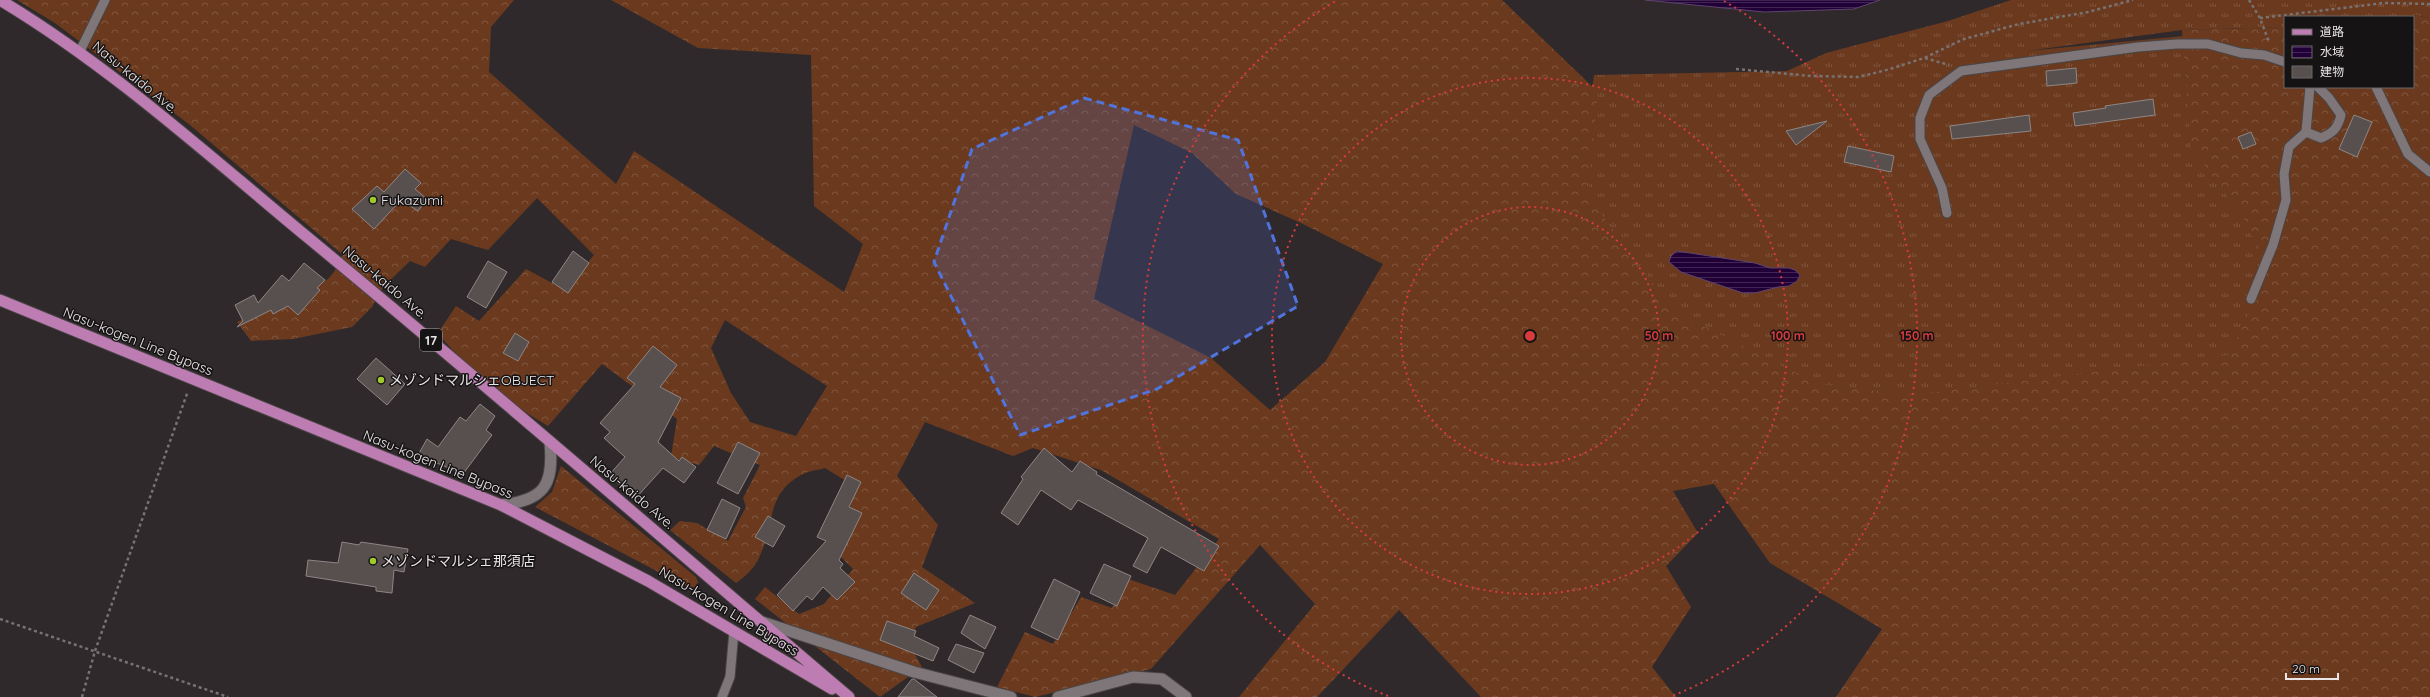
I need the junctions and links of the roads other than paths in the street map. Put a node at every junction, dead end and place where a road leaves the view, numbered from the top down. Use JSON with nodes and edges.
{"nodes":[{"id":1,"x":0,"y":0,"type":"edge"},
{"id":2,"x":105,"y":0,"type":"edge"},
{"id":3,"x":80,"y":51,"type":"junction"},
{"id":4,"x":2284,"y":62,"type":"edge"},
{"id":5,"x":2310,"y":88,"type":"edge"},
{"id":6,"x":2319,"y":88,"type":"edge"},
{"id":7,"x":2376,"y":88,"type":"edge"},
{"id":8,"x":2306,"y":132,"type":"junction"},
{"id":9,"x":2430,"y":172,"type":"edge"},
{"id":10,"x":1947,"y":214,"type":"dead end"},
{"id":11,"x":2251,"y":299,"type":"dead end"},
{"id":12,"x":0,"y":300,"type":"edge"},
{"id":13,"x":550,"y":443,"type":"junction"},
{"id":14,"x":501,"y":505,"type":"junction"},
{"id":15,"x":762,"y":622,"type":"junction"},
{"id":16,"x":734,"y":631,"type":"junction"},
{"id":17,"x":722,"y":697,"type":"edge"},
{"id":18,"x":844,"y":697,"type":"edge"},
{"id":19,"x":849,"y":697,"type":"edge"},
{"id":20,"x":1011,"y":697,"type":"edge"},
{"id":21,"x":1058,"y":697,"type":"edge"},
{"id":22,"x":1186,"y":697,"type":"edge"}],
"edges":[{"from":1,"to":3,"type":"main road","name":"Nasu-kaido Ave.","number":"17"},
{"from":2,"to":3,"type":"lane"},
{"from":3,"to":13,"type":"main road","name":"Nasu-kaido Ave.","number":"17"},
{"from":4,"to":10,"type":"lane"},
{"from":5,"to":8,"type":"lane"},
{"from":6,"to":8,"type":"lane"},
{"from":7,"to":9,"type":"lane"},
{"from":8,"to":11,"type":"lane"},
{"from":12,"to":14,"type":"main road","name":"Nasu-kogen Line Bypass"},
{"from":13,"to":14,"type":"street"},
{"from":13,"to":15,"type":"main road","name":"Nasu-kaido Ave.","number":"17"},
{"from":14,"to":16,"type":"main road","name":"Nasu-kogen Line Bypass"},
{"from":15,"to":19,"type":"main road","name":"Nasu-kaido Ave.","number":"17"},
{"from":15,"to":20,"type":"street"},
{"from":16,"to":17,"type":"lane"},
{"from":16,"to":18,"type":"main road","name":"Nasu-kogen Line Bypass"},
{"from":21,"to":22,"type":"street"}]}
